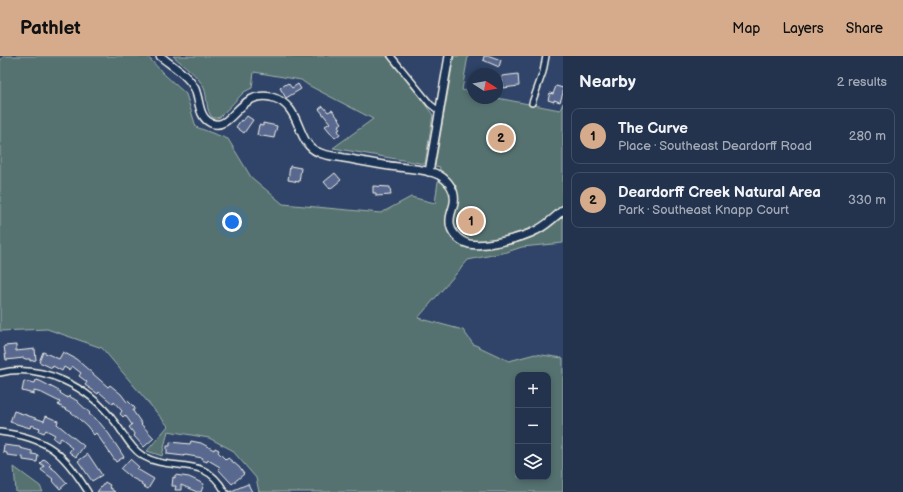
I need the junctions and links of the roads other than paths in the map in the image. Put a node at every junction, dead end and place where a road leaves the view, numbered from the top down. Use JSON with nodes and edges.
{"nodes":[{"id":1,"x":160,"y":56,"type":"edge"},
{"id":2,"x":391,"y":56,"type":"edge"},
{"id":3,"x":449,"y":56,"type":"edge"},
{"id":4,"x":546,"y":56,"type":"edge"},
{"id":5,"x":532,"y":103,"type":"dead end"},
{"id":6,"x":440,"y":112,"type":"junction"},
{"id":7,"x":429,"y":172,"type":"junction"},
{"id":8,"x":563,"y":210,"type":"edge"},
{"id":9,"x":0,"y":373,"type":"edge"},
{"id":10,"x":0,"y":432,"type":"edge"},
{"id":11,"x":88,"y":492,"type":"edge"},
{"id":12,"x":224,"y":492,"type":"edge"}],
"edges":[{"from":1,"to":7,"type":"street"},
{"from":2,"to":6,"type":"street"},
{"from":3,"to":6,"type":"street"},
{"from":4,"to":5,"type":"street"},
{"from":6,"to":7,"type":"street"},
{"from":7,"to":8,"type":"street"},
{"from":9,"to":12,"type":"street"},
{"from":10,"to":11,"type":"street"}]}
